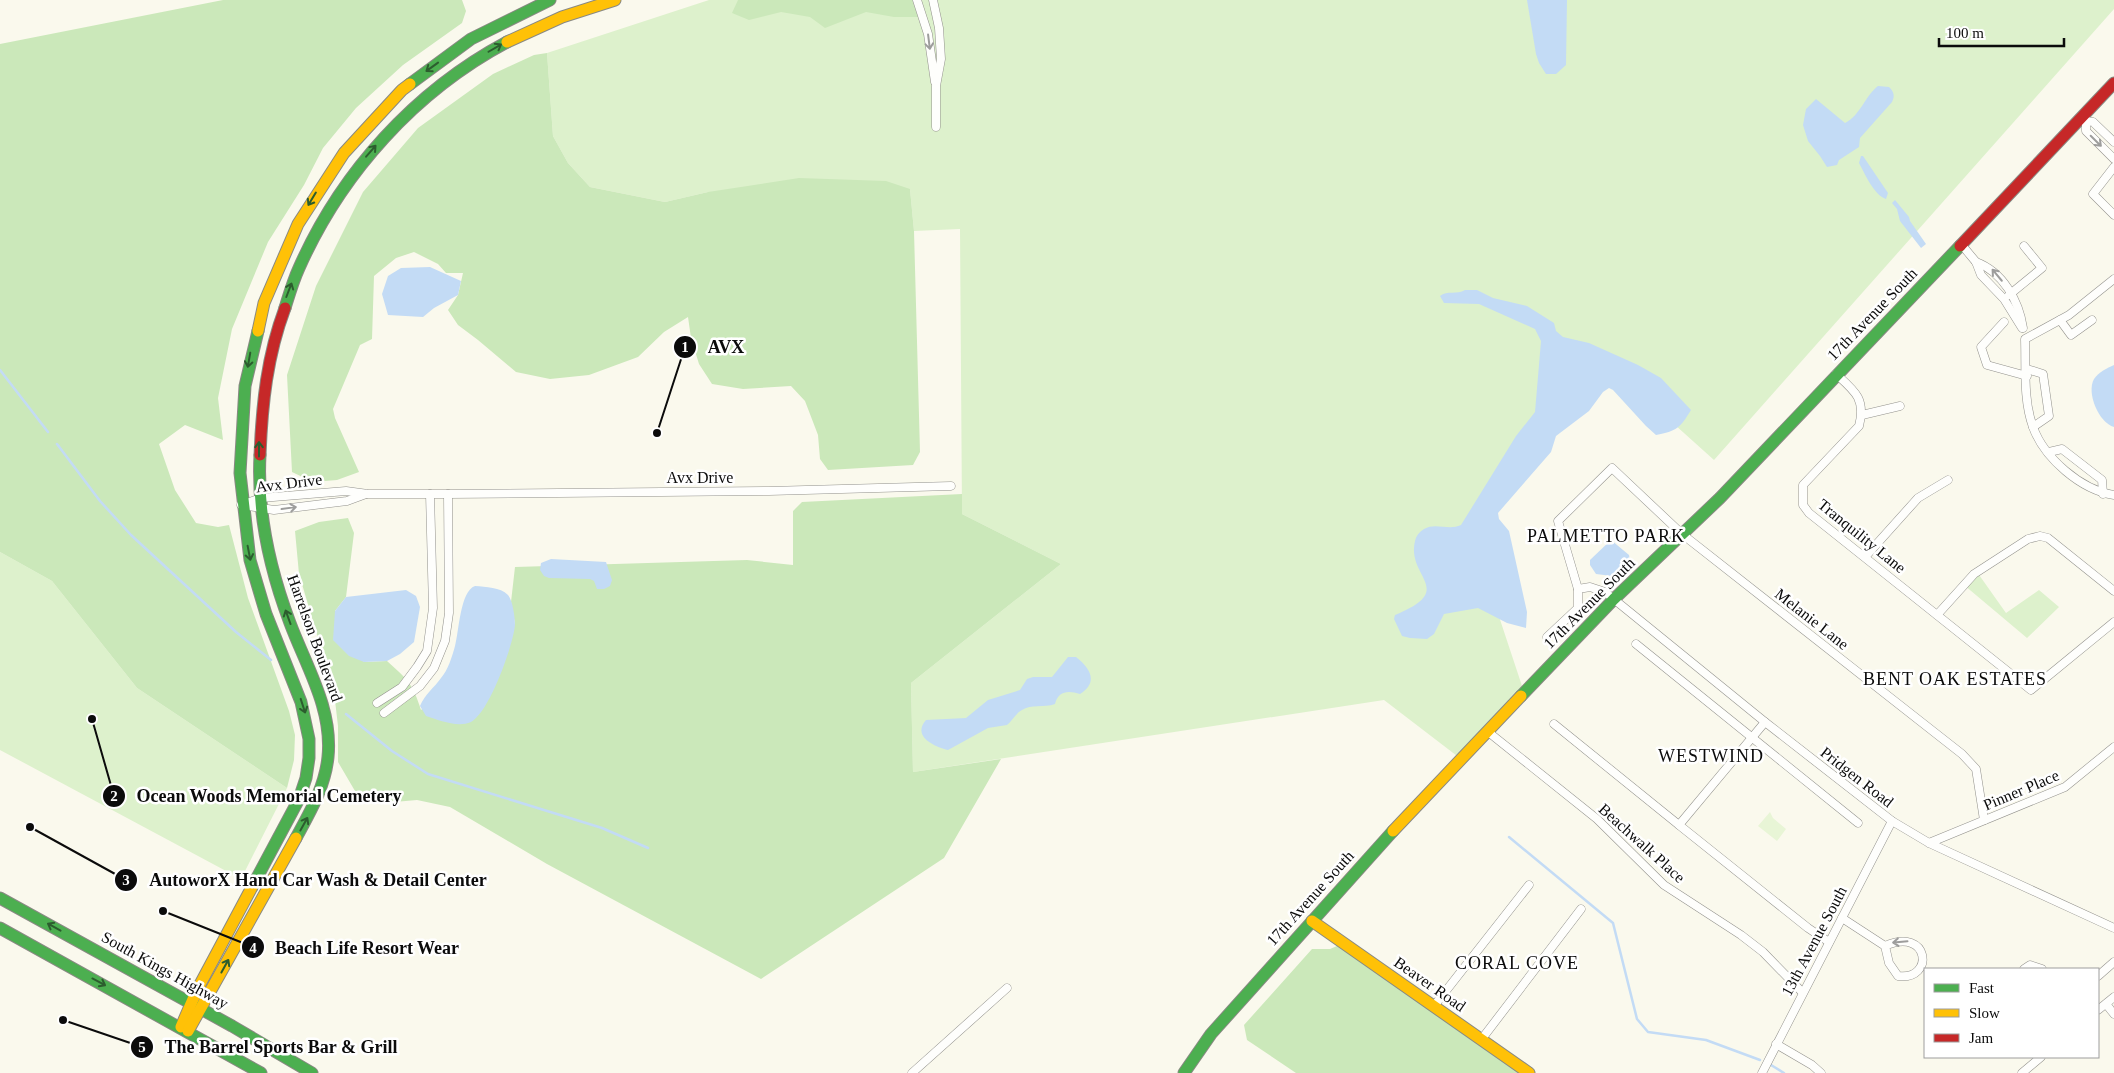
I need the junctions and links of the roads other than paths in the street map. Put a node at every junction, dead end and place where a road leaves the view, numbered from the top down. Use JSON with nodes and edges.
{"nodes":[{"id":1,"x":550,"y":0,"type":"edge"},
{"id":2,"x":615,"y":0,"type":"edge"},
{"id":3,"x":917,"y":0,"type":"edge"},
{"id":4,"x":933,"y":0,"type":"edge"},
{"id":5,"x":2114,"y":83,"type":"edge"},
{"id":6,"x":936,"y":86,"type":"junction"},
{"id":7,"x":2083,"y":119,"type":"junction"},
{"id":8,"x":936,"y":127,"type":"dead end"},
{"id":9,"x":2114,"y":142,"type":"edge"},
{"id":10,"x":2114,"y":159,"type":"edge"},
{"id":11,"x":2114,"y":167,"type":"edge"},
{"id":12,"x":2114,"y":215,"type":"edge"},
{"id":13,"x":1962,"y":244,"type":"junction"},
{"id":14,"x":2024,"y":246,"type":"dead end"},
{"id":15,"x":1976,"y":262,"type":"junction"},
{"id":16,"x":2114,"y":279,"type":"edge"},
{"id":17,"x":2011,"y":293,"type":"junction"},
{"id":18,"x":2004,"y":299,"type":"junction"},
{"id":19,"x":2060,"y":320,"type":"junction"},
{"id":20,"x":2092,"y":320,"type":"dead end"},
{"id":21,"x":2004,"y":322,"type":"dead end"},
{"id":22,"x":2022,"y":328,"type":"junction"},
{"id":23,"x":2025,"y":339,"type":"junction"},
{"id":24,"x":2026,"y":372,"type":"junction"},
{"id":25,"x":1836,"y":374,"type":"junction"},
{"id":26,"x":1900,"y":406,"type":"dead end"},
{"id":27,"x":1862,"y":415,"type":"junction"},
{"id":28,"x":2033,"y":427,"type":"junction"},
{"id":29,"x":2049,"y":452,"type":"junction"},
{"id":30,"x":1948,"y":480,"type":"dead end"},
{"id":31,"x":951,"y":486,"type":"dead end"},
{"id":32,"x":368,"y":494,"type":"junction"},
{"id":33,"x":430,"y":494,"type":"junction"},
{"id":34,"x":448,"y":494,"type":"junction"},
{"id":35,"x":2103,"y":494,"type":"junction"},
{"id":36,"x":2114,"y":495,"type":"edge"},
{"id":37,"x":262,"y":503,"type":"junction"},
{"id":38,"x":241,"y":505,"type":"junction"},
{"id":39,"x":1682,"y":534,"type":"junction"},
{"id":40,"x":1865,"y":557,"type":"junction"},
{"id":41,"x":1578,"y":589,"type":"junction"},
{"id":42,"x":2114,"y":591,"type":"edge"},
{"id":43,"x":1614,"y":599,"type":"junction"},
{"id":44,"x":433,"y":604,"type":"junction"},
{"id":45,"x":449,"y":605,"type":"junction"},
{"id":46,"x":1937,"y":615,"type":"junction"},
{"id":47,"x":2114,"y":622,"type":"edge"},
{"id":48,"x":1548,"y":637,"type":"dead end"},
{"id":49,"x":1636,"y":644,"type":"dead end"},
{"id":50,"x":377,"y":703,"type":"dead end"},
{"id":51,"x":384,"y":713,"type":"dead end"},
{"id":52,"x":1765,"y":722,"type":"junction"},
{"id":53,"x":1554,"y":724,"type":"dead end"},
{"id":54,"x":1487,"y":732,"type":"junction"},
{"id":55,"x":1752,"y":738,"type":"junction"},
{"id":56,"x":2114,"y":747,"type":"edge"},
{"id":57,"x":1984,"y":820,"type":"junction"},
{"id":58,"x":1892,"y":822,"type":"junction"},
{"id":59,"x":1858,"y":823,"type":"dead end"},
{"id":60,"x":1679,"y":825,"type":"junction"},
{"id":61,"x":1929,"y":843,"type":"junction"},
{"id":62,"x":1529,"y":884,"type":"dead end"},
{"id":63,"x":0,"y":898,"type":"edge"},
{"id":64,"x":1581,"y":910,"type":"dead end"},
{"id":65,"x":1842,"y":918,"type":"junction"},
{"id":66,"x":1312,"y":921,"type":"junction"},
{"id":67,"x":0,"y":928,"type":"edge"},
{"id":68,"x":2114,"y":928,"type":"edge"},
{"id":69,"x":1829,"y":942,"type":"junction"},
{"id":70,"x":1885,"y":946,"type":"junction"},
{"id":71,"x":2114,"y":962,"type":"edge"},
{"id":72,"x":2026,"y":968,"type":"edge"},
{"id":73,"x":2039,"y":968,"type":"edge"},
{"id":74,"x":2099,"y":975,"type":"edge"},
{"id":75,"x":1007,"y":988,"type":"dead end"},
{"id":76,"x":1802,"y":992,"type":"junction"},
{"id":77,"x":2114,"y":997,"type":"edge"},
{"id":78,"x":2106,"y":1004,"type":"junction"},
{"id":79,"x":196,"y":1006,"type":"junction"},
{"id":80,"x":1434,"y":1006,"type":"junction"},
{"id":81,"x":2099,"y":1009,"type":"edge"},
{"id":82,"x":2114,"y":1014,"type":"edge"},
{"id":83,"x":184,"y":1029,"type":"junction"},
{"id":84,"x":1481,"y":1040,"type":"junction"},
{"id":85,"x":1776,"y":1044,"type":"junction"},
{"id":86,"x":2040,"y":1058,"type":"edge"},
{"id":87,"x":248,"y":1070,"type":"edge"},
{"id":88,"x":260,"y":1073,"type":"edge"},
{"id":89,"x":312,"y":1073,"type":"edge"},
{"id":90,"x":912,"y":1073,"type":"edge"},
{"id":91,"x":1184,"y":1073,"type":"edge"},
{"id":92,"x":1529,"y":1073,"type":"edge"},
{"id":93,"x":1762,"y":1073,"type":"edge"},
{"id":94,"x":1821,"y":1073,"type":"edge"},
{"id":95,"x":2022,"y":1073,"type":"edge"}],
"edges":[{"from":1,"to":38,"type":"main road","name":"Harrelson Boulevard","one_way":true},
{"from":37,"to":2,"type":"main road","name":"Harrelson Boulevard","one_way":true},
{"from":3,"to":6,"type":"street","one_way":true},
{"from":4,"to":6,"type":"street"},
{"from":5,"to":7,"type":"main road","name":"17th Avenue South"},
{"from":6,"to":8,"type":"street"},
{"from":7,"to":9,"type":"street"},
{"from":7,"to":10,"type":"street","one_way":true},
{"from":7,"to":13,"type":"main road","name":"17th Avenue South"},
{"from":11,"to":12,"type":"street"},
{"from":13,"to":15,"type":"street"},
{"from":13,"to":25,"type":"main road","name":"17th Avenue South"},
{"from":14,"to":17,"type":"street"},
{"from":17,"to":15,"type":"street","one_way":true},
{"from":15,"to":18,"type":"street"},
{"from":16,"to":19,"type":"street"},
{"from":17,"to":18,"type":"street"},
{"from":17,"to":22,"type":"street"},
{"from":18,"to":22,"type":"street"},
{"from":19,"to":20,"type":"street"},
{"from":19,"to":23,"type":"street"},
{"from":21,"to":24,"type":"street"},
{"from":22,"to":23,"type":"street"},
{"from":23,"to":24,"type":"street"},
{"from":24,"to":28,"type":"street"},
{"from":24,"to":28,"type":"street"},
{"from":25,"to":27,"type":"street"},
{"from":25,"to":39,"type":"main road","name":"17th Avenue South"},
{"from":26,"to":27,"type":"street"},
{"from":27,"to":40,"type":"street","name":"Tranquility Lane"},
{"from":28,"to":29,"type":"street"},
{"from":29,"to":35,"type":"street"},
{"from":29,"to":35,"type":"street"},
{"from":30,"to":40,"type":"street"},
{"from":31,"to":34,"type":"street","name":"Avx Drive"},
{"from":32,"to":33,"type":"street","name":"Avx Drive"},
{"from":32,"to":37,"type":"street","name":"Avx Drive"},
{"from":37,"to":32,"type":"street","one_way":true},
{"from":33,"to":34,"type":"street","name":"Avx Drive"},
{"from":33,"to":44,"type":"street"},
{"from":34,"to":45,"type":"street"},
{"from":35,"to":36,"type":"street"},
{"from":37,"to":38,"type":"street","name":"Avx Drive"},
{"from":79,"to":37,"type":"main road","name":"Harrelson Boulevard","one_way":true},
{"from":38,"to":79,"type":"main road","name":"Harrelson Boulevard","one_way":true},
{"from":39,"to":41,"type":"street","name":"Melanie Lane"},
{"from":39,"to":43,"type":"main road","name":"17th Avenue South"},
{"from":39,"to":57,"type":"street","name":"Melanie Lane"},
{"from":40,"to":46,"type":"street","name":"Tranquility Lane"},
{"from":41,"to":43,"type":"street","name":"Pridgen Road"},
{"from":41,"to":48,"type":"street"},
{"from":42,"to":46,"type":"street"},
{"from":43,"to":52,"type":"street","name":"Pridgen Road"},
{"from":43,"to":54,"type":"main road","name":"17th Avenue South"},
{"from":44,"to":45,"type":"street"},
{"from":44,"to":50,"type":"street"},
{"from":45,"to":51,"type":"street"},
{"from":46,"to":47,"type":"street","name":"Tranquility Lane"},
{"from":49,"to":55,"type":"street"},
{"from":52,"to":55,"type":"street"},
{"from":52,"to":58,"type":"street","name":"Pridgen Road"},
{"from":53,"to":60,"type":"street"},
{"from":54,"to":66,"type":"main road","name":"17th Avenue South"},
{"from":54,"to":76,"type":"street","name":"Beachwalk Place"},
{"from":55,"to":59,"type":"street"},
{"from":55,"to":60,"type":"street"},
{"from":56,"to":57,"type":"street","name":"Pinner Place"},
{"from":57,"to":61,"type":"street","name":"Pinner Place"},
{"from":58,"to":61,"type":"street","name":"Pridgen Road"},
{"from":58,"to":65,"type":"street","name":"13th Avenue South"},
{"from":60,"to":69,"type":"street"},
{"from":61,"to":68,"type":"street","name":"Pridgen Road"},
{"from":62,"to":80,"type":"street"},
{"from":79,"to":63,"type":"main road","name":"South Kings Highway","one_way":true},
{"from":64,"to":84,"type":"street"},
{"from":65,"to":69,"type":"street","name":"13th Avenue South"},
{"from":65,"to":70,"type":"street"},
{"from":66,"to":80,"type":"main road","name":"Beaver Road"},
{"from":66,"to":91,"type":"main road","name":"17th Avenue South"},
{"from":67,"to":83,"type":"main road","one_way":true},
{"from":69,"to":76,"type":"street","name":"13th Avenue South"},
{"from":70,"to":70,"type":"street","one_way":true},
{"from":71,"to":74,"type":"street"},
{"from":72,"to":73,"type":"street"},
{"from":75,"to":90,"type":"street"},
{"from":76,"to":85,"type":"street","name":"13th Avenue South"},
{"from":77,"to":78,"type":"street"},
{"from":78,"to":81,"type":"street"},
{"from":78,"to":82,"type":"street"},
{"from":79,"to":83,"type":"main road","name":"Harrelson Boulevard"},
{"from":79,"to":89,"type":"main road","name":"South Kings Highway"},
{"from":80,"to":84,"type":"main road","name":"Beaver Road"},
{"from":83,"to":87,"type":"main road"},
{"from":84,"to":92,"type":"main road","name":"Beaver Road"},
{"from":85,"to":93,"type":"street","name":"13th Avenue South"},
{"from":85,"to":94,"type":"street"},
{"from":86,"to":95,"type":"street"},
{"from":87,"to":88,"type":"main road"}]}
